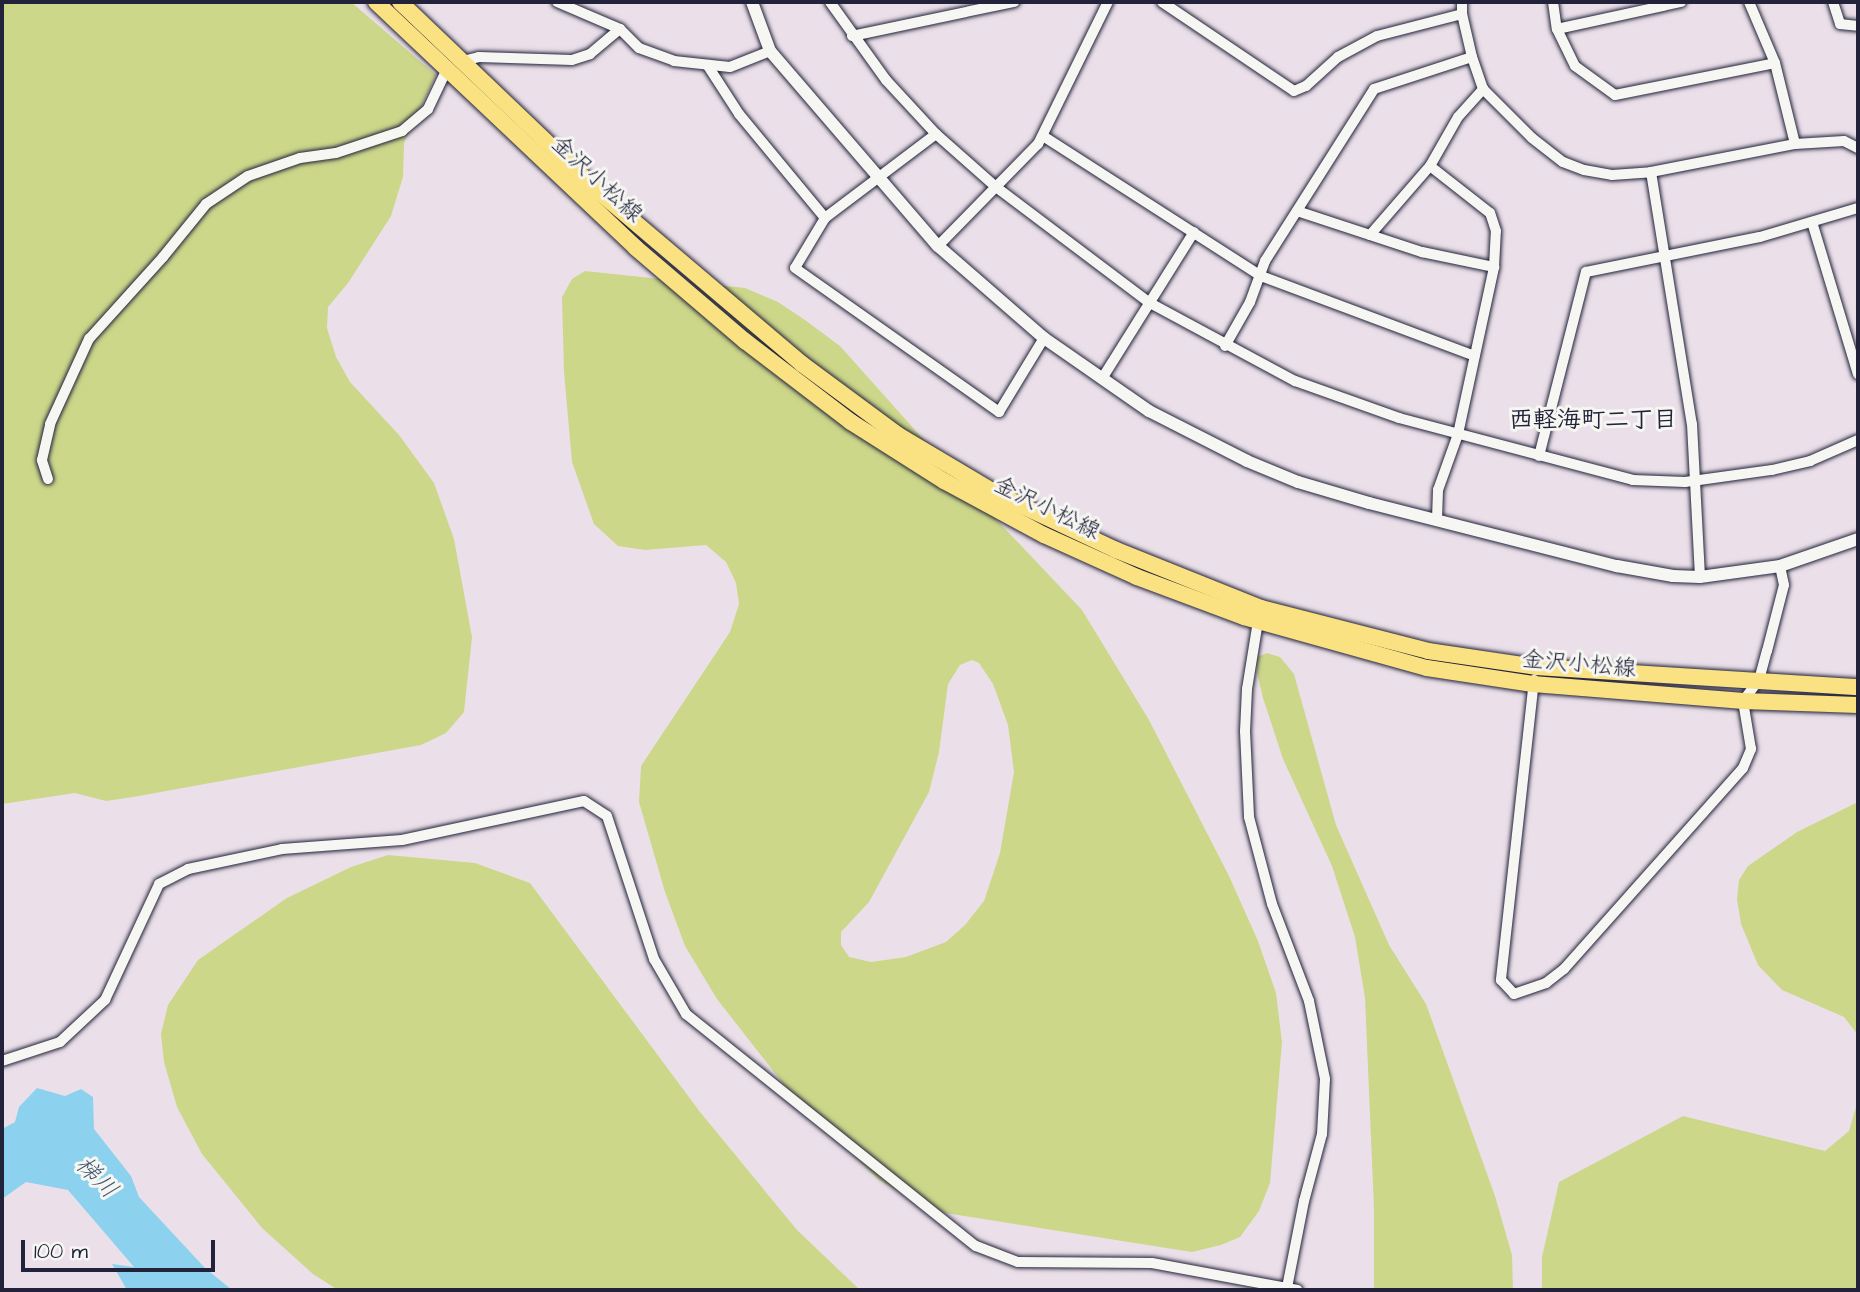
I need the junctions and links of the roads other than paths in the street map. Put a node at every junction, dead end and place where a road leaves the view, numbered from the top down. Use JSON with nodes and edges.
{"nodes":[{"id":1,"x":376,"y":2,"type":"edge"},
{"id":2,"x":400,"y":2,"type":"edge"},
{"id":3,"x":558,"y":2,"type":"edge"},
{"id":4,"x":752,"y":2,"type":"edge"},
{"id":5,"x":830,"y":2,"type":"edge"},
{"id":6,"x":1014,"y":2,"type":"edge"},
{"id":7,"x":1108,"y":2,"type":"edge"},
{"id":8,"x":1162,"y":2,"type":"edge"},
{"id":9,"x":1462,"y":2,"type":"edge"},
{"id":10,"x":1553,"y":2,"type":"edge"},
{"id":11,"x":1681,"y":2,"type":"edge"},
{"id":12,"x":1749,"y":2,"type":"edge"},
{"id":13,"x":1833,"y":2,"type":"edge"},
{"id":14,"x":1462,"y":14,"type":"junction"},
{"id":15,"x":1858,"y":26,"type":"edge"},
{"id":16,"x":620,"y":29,"type":"junction"},
{"id":17,"x":1557,"y":29,"type":"junction"},
{"id":18,"x":852,"y":36,"type":"junction"},
{"id":19,"x":770,"y":51,"type":"junction"},
{"id":20,"x":1472,"y":57,"type":"junction"},
{"id":21,"x":463,"y":61,"type":"junction"},
{"id":22,"x":1775,"y":63,"type":"junction"},
{"id":23,"x":708,"y":66,"type":"junction"},
{"id":24,"x":447,"y":69,"type":"junction"},
{"id":25,"x":1483,"y":89,"type":"junction"},
{"id":26,"x":936,"y":134,"type":"junction"},
{"id":27,"x":1043,"y":136,"type":"junction"},
{"id":28,"x":1795,"y":144,"type":"junction"},
{"id":29,"x":1858,"y":148,"type":"edge"},
{"id":30,"x":1430,"y":166,"type":"junction"},
{"id":31,"x":1651,"y":172,"type":"junction"},
{"id":32,"x":878,"y":179,"type":"junction"},
{"id":33,"x":996,"y":187,"type":"junction"},
{"id":34,"x":1858,"y":208,"type":"edge"},
{"id":35,"x":1297,"y":211,"type":"junction"},
{"id":36,"x":825,"y":218,"type":"junction"},
{"id":37,"x":1811,"y":222,"type":"junction"},
{"id":38,"x":1194,"y":232,"type":"junction"},
{"id":39,"x":1370,"y":235,"type":"junction"},
{"id":40,"x":938,"y":246,"type":"junction"},
{"id":41,"x":1664,"y":255,"type":"junction"},
{"id":42,"x":1494,"y":267,"type":"junction"},
{"id":43,"x":1261,"y":276,"type":"junction"},
{"id":44,"x":1150,"y":303,"type":"junction"},
{"id":45,"x":1044,"y":338,"type":"junction"},
{"id":46,"x":1225,"y":346,"type":"junction"},
{"id":47,"x":1475,"y":356,"type":"junction"},
{"id":48,"x":1858,"y":374,"type":"edge"},
{"id":49,"x":1103,"y":377,"type":"junction"},
{"id":50,"x":1458,"y":433,"type":"junction"},
{"id":51,"x":1858,"y":440,"type":"edge"},
{"id":52,"x":1539,"y":456,"type":"junction"},
{"id":53,"x":48,"y":479,"type":"dead end"},
{"id":54,"x":1696,"y":481,"type":"junction"},
{"id":55,"x":1437,"y":519,"type":"junction"},
{"id":56,"x":1858,"y":539,"type":"edge"},
{"id":57,"x":1780,"y":566,"type":"junction"},
{"id":58,"x":1700,"y":577,"type":"junction"},
{"id":59,"x":1260,"y":615,"type":"junction"},
{"id":60,"x":1536,"y":667,"type":"junction"},
{"id":61,"x":1759,"y":680,"type":"junction"},
{"id":62,"x":1533,"y":684,"type":"junction"},
{"id":63,"x":1858,"y":687,"type":"edge"},
{"id":64,"x":1743,"y":701,"type":"junction"},
{"id":65,"x":1858,"y":705,"type":"edge"},
{"id":66,"x":2,"y":1060,"type":"edge"},
{"id":67,"x":1293,"y":1289,"type":"edge"}],
"edges":[{"from":1,"to":24,"type":"main road","name":"金沢小松線"},
{"from":2,"to":21,"type":"main road","name":"金沢小松線"},
{"from":3,"to":16,"type":"street"},
{"from":4,"to":19,"type":"street"},
{"from":5,"to":18,"type":"street"},
{"from":6,"to":18,"type":"street"},
{"from":7,"to":27,"type":"street"},
{"from":8,"to":14,"type":"street"},
{"from":9,"to":14,"type":"street"},
{"from":10,"to":17,"type":"street"},
{"from":11,"to":17,"type":"street"},
{"from":12,"to":22,"type":"street"},
{"from":13,"to":15,"type":"street"},
{"from":14,"to":20,"type":"street"},
{"from":16,"to":21,"type":"street"},
{"from":16,"to":23,"type":"street"},
{"from":17,"to":22,"type":"street"},
{"from":18,"to":26,"type":"street"},
{"from":19,"to":23,"type":"street"},
{"from":19,"to":32,"type":"street"},
{"from":20,"to":25,"type":"street"},
{"from":20,"to":35,"type":"street"},
{"from":21,"to":59,"type":"main road","name":"金沢小松線"},
{"from":22,"to":28,"type":"street"},
{"from":23,"to":36,"type":"street"},
{"from":24,"to":53,"type":"street"},
{"from":24,"to":59,"type":"main road","name":"金沢小松線"},
{"from":25,"to":30,"type":"street"},
{"from":25,"to":31,"type":"street"},
{"from":26,"to":32,"type":"street"},
{"from":26,"to":33,"type":"street"},
{"from":27,"to":33,"type":"street"},
{"from":27,"to":38,"type":"street"},
{"from":28,"to":29,"type":"street"},
{"from":28,"to":31,"type":"street"},
{"from":30,"to":39,"type":"street"},
{"from":30,"to":42,"type":"street"},
{"from":31,"to":41,"type":"street"},
{"from":32,"to":36,"type":"street"},
{"from":32,"to":40,"type":"street"},
{"from":33,"to":40,"type":"street"},
{"from":33,"to":44,"type":"street"},
{"from":34,"to":37,"type":"street"},
{"from":35,"to":39,"type":"street"},
{"from":35,"to":43,"type":"street"},
{"from":36,"to":45,"type":"street"},
{"from":37,"to":41,"type":"street"},
{"from":37,"to":48,"type":"street"},
{"from":38,"to":43,"type":"street"},
{"from":38,"to":44,"type":"street"},
{"from":39,"to":42,"type":"street"},
{"from":40,"to":45,"type":"street"},
{"from":41,"to":52,"type":"street"},
{"from":41,"to":54,"type":"street"},
{"from":42,"to":47,"type":"street"},
{"from":43,"to":46,"type":"street"},
{"from":43,"to":47,"type":"street"},
{"from":44,"to":46,"type":"street"},
{"from":44,"to":49,"type":"street"},
{"from":45,"to":49,"type":"street"},
{"from":46,"to":50,"type":"street"},
{"from":47,"to":50,"type":"street"},
{"from":49,"to":55,"type":"street"},
{"from":50,"to":52,"type":"street"},
{"from":50,"to":55,"type":"street"},
{"from":51,"to":54,"type":"street"},
{"from":52,"to":54,"type":"street"},
{"from":54,"to":58,"type":"street"},
{"from":55,"to":58,"type":"street"},
{"from":56,"to":57,"type":"street"},
{"from":57,"to":58,"type":"street"},
{"from":57,"to":61,"type":"street"},
{"from":59,"to":60,"type":"main road","name":"金沢小松線"},
{"from":59,"to":62,"type":"main road","name":"金沢小松線"},
{"from":59,"to":67,"type":"street"},
{"from":60,"to":61,"type":"main road","name":"金沢小松線"},
{"from":60,"to":62,"type":"street"},
{"from":61,"to":63,"type":"main road","name":"金沢小松線"},
{"from":61,"to":64,"type":"street"},
{"from":62,"to":64,"type":"main road","name":"金沢小松線"},
{"from":62,"to":64,"type":"street"},
{"from":64,"to":65,"type":"main road","name":"金沢小松線"},
{"from":66,"to":67,"type":"street"}]}
